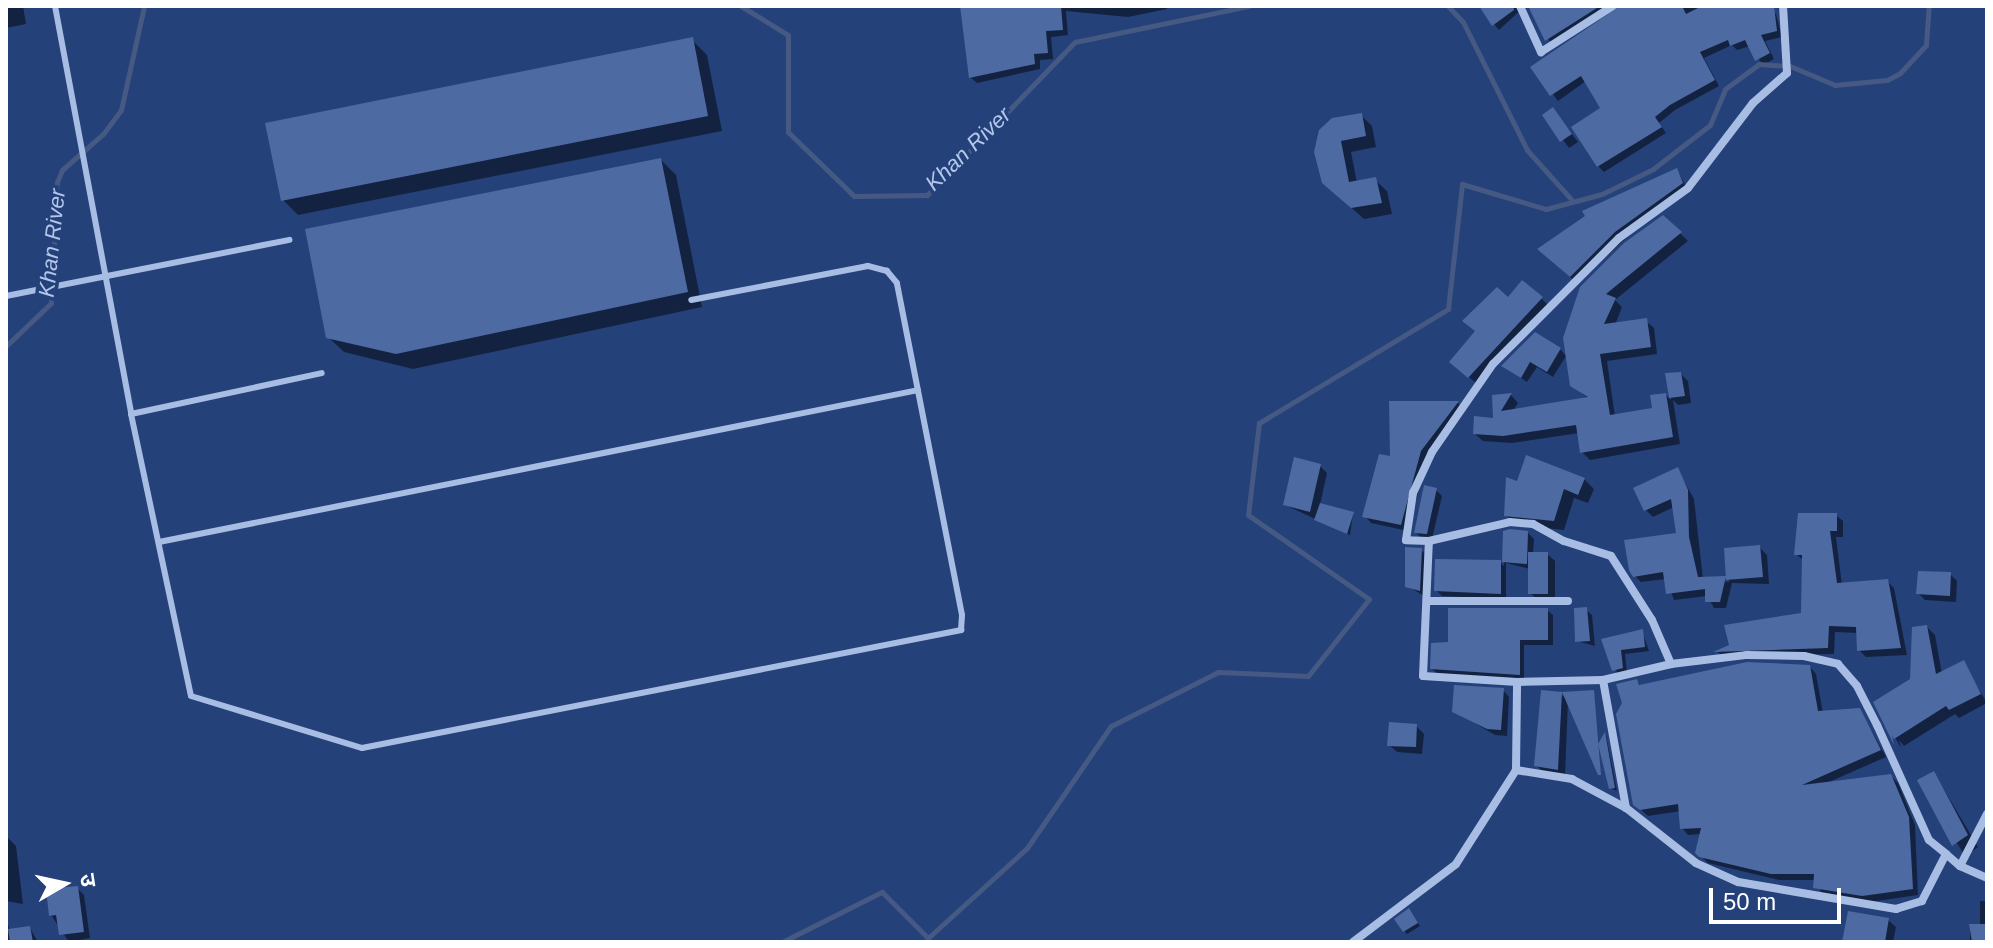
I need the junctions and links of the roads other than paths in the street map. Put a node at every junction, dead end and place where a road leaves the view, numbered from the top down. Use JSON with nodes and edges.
{"nodes":[{"id":1,"x":55,"y":6,"type":"edge"},
{"id":2,"x":1520,"y":6,"type":"edge"},
{"id":3,"x":1613,"y":6,"type":"edge"},
{"id":4,"x":1783,"y":6,"type":"edge"},
{"id":5,"x":290,"y":240,"type":"dead end"},
{"id":6,"x":109,"y":275,"type":"junction"},
{"id":7,"x":6,"y":296,"type":"edge"},
{"id":8,"x":691,"y":300,"type":"dead end"},
{"id":9,"x":322,"y":373,"type":"dead end"},
{"id":10,"x":918,"y":390,"type":"junction"},
{"id":11,"x":131,"y":414,"type":"junction"},
{"id":12,"x":1429,"y":541,"type":"junction"},
{"id":13,"x":159,"y":542,"type":"junction"},
{"id":14,"x":1427,"y":601,"type":"junction"},
{"id":15,"x":1568,"y":601,"type":"dead end"},
{"id":16,"x":1671,"y":664,"type":"junction"},
{"id":17,"x":1603,"y":680,"type":"junction"},
{"id":18,"x":1517,"y":682,"type":"junction"},
{"id":19,"x":1516,"y":770,"type":"junction"},
{"id":20,"x":1626,"y":808,"type":"junction"},
{"id":21,"x":1987,"y":814,"type":"edge"},
{"id":22,"x":1946,"y":854,"type":"junction"},
{"id":23,"x":1964,"y":868,"type":"junction"},
{"id":24,"x":1987,"y":878,"type":"edge"},
{"id":25,"x":1353,"y":942,"type":"edge"}],
"edges":[{"from":1,"to":6,"type":"lane"},
{"from":2,"to":3,"type":"street"},
{"from":4,"to":12,"type":"street"},
{"from":5,"to":6,"type":"lane"},
{"from":6,"to":7,"type":"lane"},
{"from":6,"to":11,"type":"lane"},
{"from":8,"to":10,"type":"lane"},
{"from":9,"to":11,"type":"lane"},
{"from":10,"to":13,"type":"lane"},
{"from":10,"to":13,"type":"lane"},
{"from":11,"to":13,"type":"lane"},
{"from":12,"to":14,"type":"street"},
{"from":12,"to":16,"type":"street"},
{"from":14,"to":15,"type":"street"},
{"from":14,"to":18,"type":"street"},
{"from":16,"to":17,"type":"street"},
{"from":16,"to":22,"type":"street"},
{"from":17,"to":18,"type":"street"},
{"from":17,"to":20,"type":"street"},
{"from":18,"to":19,"type":"street"},
{"from":19,"to":20,"type":"street"},
{"from":19,"to":25,"type":"street"},
{"from":20,"to":22,"type":"street"},
{"from":21,"to":23,"type":"street"},
{"from":22,"to":23,"type":"street"},
{"from":23,"to":24,"type":"street"}]}
